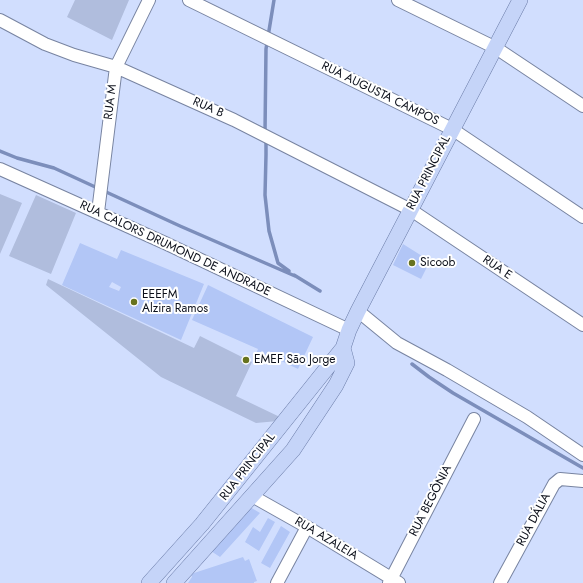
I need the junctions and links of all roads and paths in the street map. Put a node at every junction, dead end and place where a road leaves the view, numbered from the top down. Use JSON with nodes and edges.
{"nodes":[{"id":1,"x":149,"y":0,"type":"edge"},
{"id":2,"x":189,"y":0,"type":"edge"},
{"id":3,"x":398,"y":0,"type":"edge"},
{"id":4,"x":520,"y":0,"type":"edge"},
{"id":5,"x":0,"y":20,"type":"edge"},
{"id":6,"x":496,"y":48,"type":"junction"},
{"id":7,"x":116,"y":67,"type":"junction"},
{"id":8,"x":583,"y":106,"type":"edge"},
{"id":9,"x":452,"y":129,"type":"junction"},
{"id":10,"x":0,"y":169,"type":"edge"},
{"id":11,"x":410,"y":210,"type":"junction"},
{"id":12,"x":98,"y":212,"type":"junction"},
{"id":13,"x":583,"y":216,"type":"edge"},
{"id":14,"x":354,"y":321,"type":"junction"},
{"id":15,"x":583,"y":325,"type":"edge"},
{"id":16,"x":343,"y":348,"type":"junction"},
{"id":17,"x":474,"y":419,"type":"dead end"},
{"id":18,"x":583,"y":455,"type":"edge"},
{"id":19,"x":583,"y":481,"type":"edge"},
{"id":20,"x":252,"y":496,"type":"junction"},
{"id":21,"x":307,"y":527,"type":"junction"},
{"id":22,"x":393,"y":582,"type":"edge"},
{"id":23,"x":149,"y":583,"type":"edge"},
{"id":24,"x":174,"y":583,"type":"edge"},
{"id":25,"x":277,"y":583,"type":"edge"},
{"id":26,"x":500,"y":583,"type":"edge"}],
"edges":[{"from":1,"to":7,"type":"street","name":"RUA M"},
{"from":2,"to":9,"type":"street","name":"RUA AUGUSTA CAMPOS"},
{"from":3,"to":6,"type":"street"},
{"from":4,"to":6,"type":"main road","name":"RUA PRINCIPAL"},
{"from":5,"to":7,"type":"street","name":"RUA B"},
{"from":6,"to":8,"type":"street"},
{"from":6,"to":9,"type":"main road","name":"RUA PRINCIPAL"},
{"from":7,"to":11,"type":"street","name":"RUA B"},
{"from":7,"to":12,"type":"street","name":"RUA M"},
{"from":9,"to":11,"type":"main road","name":"RUA PRINCIPAL"},
{"from":9,"to":13,"type":"street","name":"RUA AUGUSTA CAMPOS"},
{"from":10,"to":12,"type":"street","name":"RUA CALORS DRUMOND DE ANDRADE"},
{"from":11,"to":14,"type":"main road","name":"RUA PRINCIPAL"},
{"from":11,"to":15,"type":"street","name":"RUA E"},
{"from":12,"to":14,"type":"street","name":"RUA CALORS DRUMOND DE ANDRADE"},
{"from":14,"to":16,"type":"main road","name":"RUA PRINCIPAL"},
{"from":14,"to":18,"type":"street","name":"RUA CALORS DRUMOND DE ANDRADE"},
{"from":16,"to":20,"type":"main road","name":"RUA PRINCIPAL"},
{"from":16,"to":23,"type":"main road","name":"RUA PRINCIPAL"},
{"from":17,"to":22,"type":"street","name":"RUA BEGÔNIA"},
{"from":19,"to":26,"type":"street","name":"RUA DÁLIA"},
{"from":20,"to":21,"type":"street","name":"RUA AZALEIA"},
{"from":20,"to":24,"type":"main road","name":"RUA PRINCIPAL"},
{"from":21,"to":22,"type":"street","name":"RUA AZALEIA"},
{"from":21,"to":25,"type":"street"}]}
